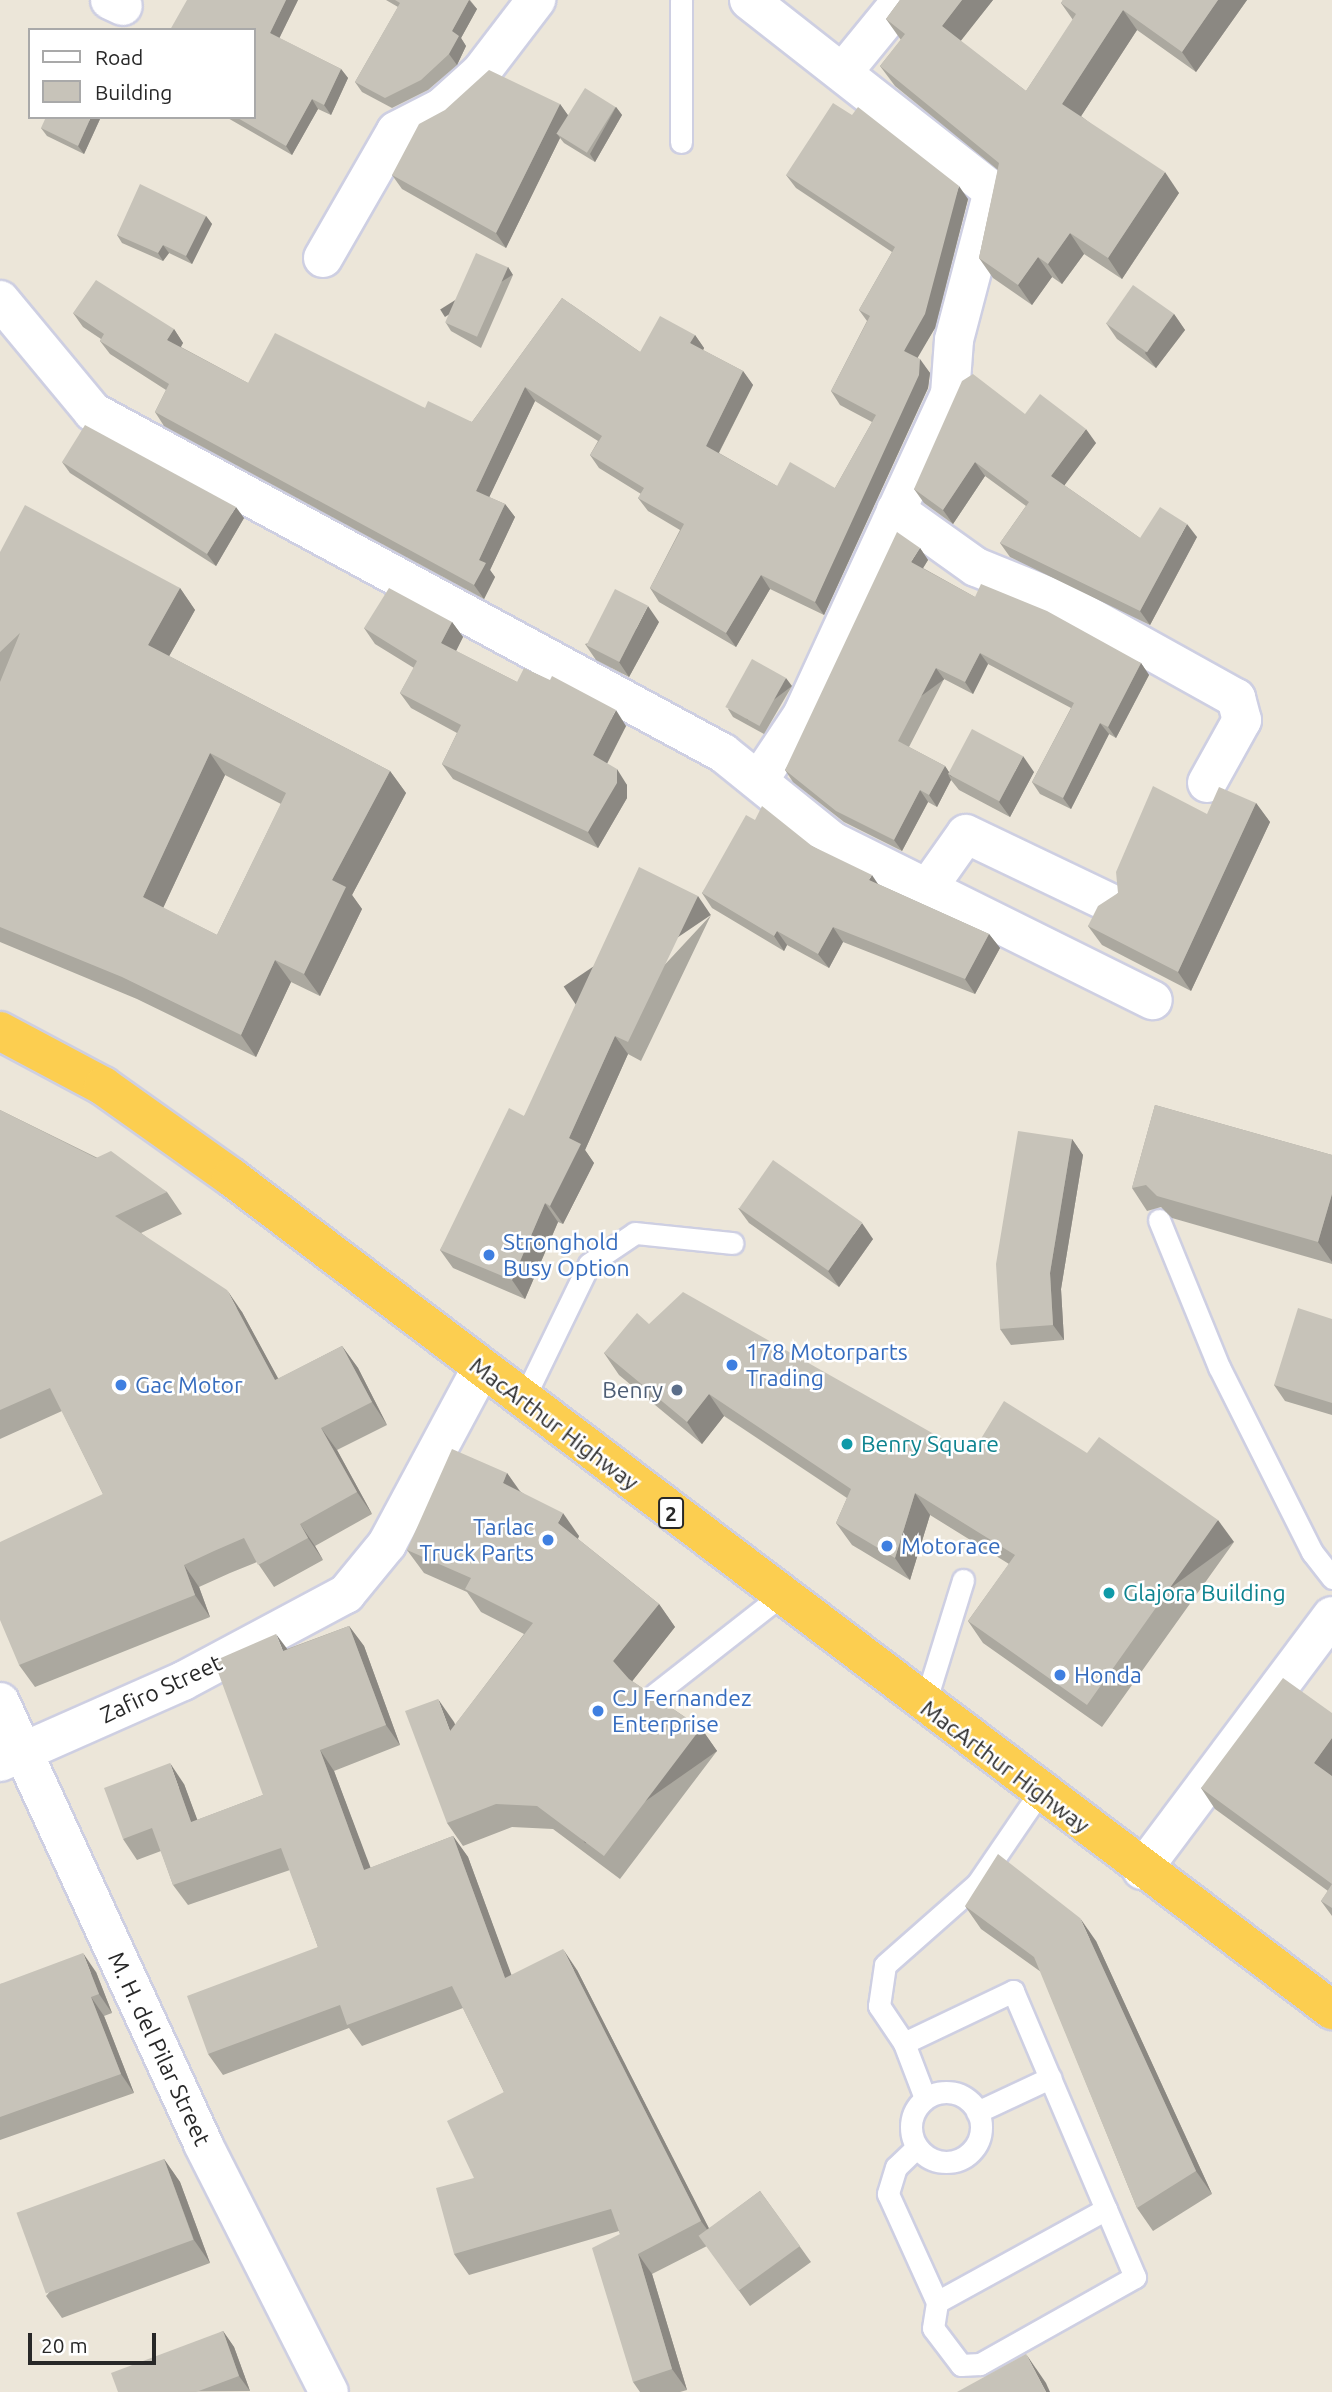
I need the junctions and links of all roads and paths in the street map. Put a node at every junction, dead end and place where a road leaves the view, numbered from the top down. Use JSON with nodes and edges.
{"nodes":[{"id":1,"x":536,"y":0,"type":"edge"},
{"id":2,"x":681,"y":0,"type":"edge"},
{"id":3,"x":749,"y":0,"type":"edge"},
{"id":4,"x":902,"y":0,"type":"edge"},
{"id":5,"x":843,"y":72,"type":"junction"},
{"id":6,"x":681,"y":142,"type":"dead end"},
{"id":7,"x":323,"y":258,"type":"dead end"},
{"id":8,"x":0,"y":300,"type":"edge"},
{"id":9,"x":896,"y":510,"type":"junction"},
{"id":10,"x":761,"y":778,"type":"junction"},
{"id":11,"x":1207,"y":783,"type":"dead end"},
{"id":12,"x":927,"y":888,"type":"junction"},
{"id":13,"x":1112,"y":904,"type":"edge"},
{"id":14,"x":1153,"y":1000,"type":"dead end"},
{"id":15,"x":0,"y":1031,"type":"edge"},
{"id":16,"x":1159,"y":1220,"type":"edge"},
{"id":17,"x":732,"y":1243,"type":"dead end"},
{"id":18,"x":481,"y":1369,"type":"junction"},
{"id":19,"x":523,"y":1400,"type":"junction"},
{"id":20,"x":1332,"y":1578,"type":"edge"},
{"id":21,"x":963,"y":1580,"type":"dead end"},
{"id":22,"x":780,"y":1596,"type":"junction"},
{"id":23,"x":1332,"y":1616,"type":"edge"},
{"id":24,"x":654,"y":1694,"type":"edge"},
{"id":25,"x":0,"y":1702,"type":"edge"},
{"id":26,"x":924,"y":1706,"type":"junction"},
{"id":27,"x":12,"y":1757,"type":"edge"},
{"id":28,"x":1039,"y":1793,"type":"junction"},
{"id":29,"x":1142,"y":1870,"type":"junction"},
{"id":30,"x":1332,"y":2010,"type":"edge"},
{"id":31,"x":904,"y":2043,"type":"junction"},
{"id":32,"x":1051,"y":2078,"type":"junction"},
{"id":33,"x":925,"y":2098,"type":"junction"},
{"id":34,"x":977,"y":2112,"type":"junction"},
{"id":35,"x":917,"y":2147,"type":"junction"},
{"id":36,"x":1106,"y":2209,"type":"junction"},
{"id":37,"x":937,"y":2301,"type":"junction"},
{"id":38,"x":328,"y":2392,"type":"edge"}],
"edges":[{"from":1,"to":7,"type":"street"},
{"from":2,"to":6,"type":"lane"},
{"from":3,"to":5,"type":"street"},
{"from":4,"to":5,"type":"street"},
{"from":5,"to":9,"type":"street"},
{"from":8,"to":10,"type":"street"},
{"from":9,"to":10,"type":"street"},
{"from":9,"to":11,"type":"street"},
{"from":10,"to":12,"type":"street"},
{"from":12,"to":13,"type":"street"},
{"from":12,"to":14,"type":"street"},
{"from":15,"to":18,"type":"highway","name":"MacArthur Highway","number":"2"},
{"from":16,"to":20,"type":"lane"},
{"from":17,"to":19,"type":"lane"},
{"from":18,"to":19,"type":"highway","name":"MacArthur Highway","number":"2"},
{"from":18,"to":27,"type":"street","name":"Zafiro Street"},
{"from":19,"to":22,"type":"highway","name":"MacArthur Highway","number":"2"},
{"from":21,"to":26,"type":"lane"},
{"from":22,"to":24,"type":"lane"},
{"from":22,"to":26,"type":"highway","name":"MacArthur Highway","number":"2"},
{"from":23,"to":29,"type":"street"},
{"from":25,"to":27,"type":"street","name":"M. H. del Pilar Street"},
{"from":26,"to":28,"type":"highway","name":"MacArthur Highway","number":"2"},
{"from":27,"to":38,"type":"street","name":"M. H. del Pilar Street"},
{"from":28,"to":29,"type":"highway","name":"MacArthur Highway","number":"2"},
{"from":28,"to":31,"type":"lane"},
{"from":29,"to":30,"type":"highway","name":"MacArthur Highway","number":"2"},
{"from":31,"to":32,"type":"lane"},
{"from":31,"to":33,"type":"lane"},
{"from":32,"to":34,"type":"lane"},
{"from":32,"to":36,"type":"lane"},
{"from":33,"to":34,"type":"lane"},
{"from":33,"to":35,"type":"lane"},
{"from":34,"to":35,"type":"lane"},
{"from":35,"to":37,"type":"lane"},
{"from":36,"to":37,"type":"lane"},
{"from":36,"to":37,"type":"lane"}]}
